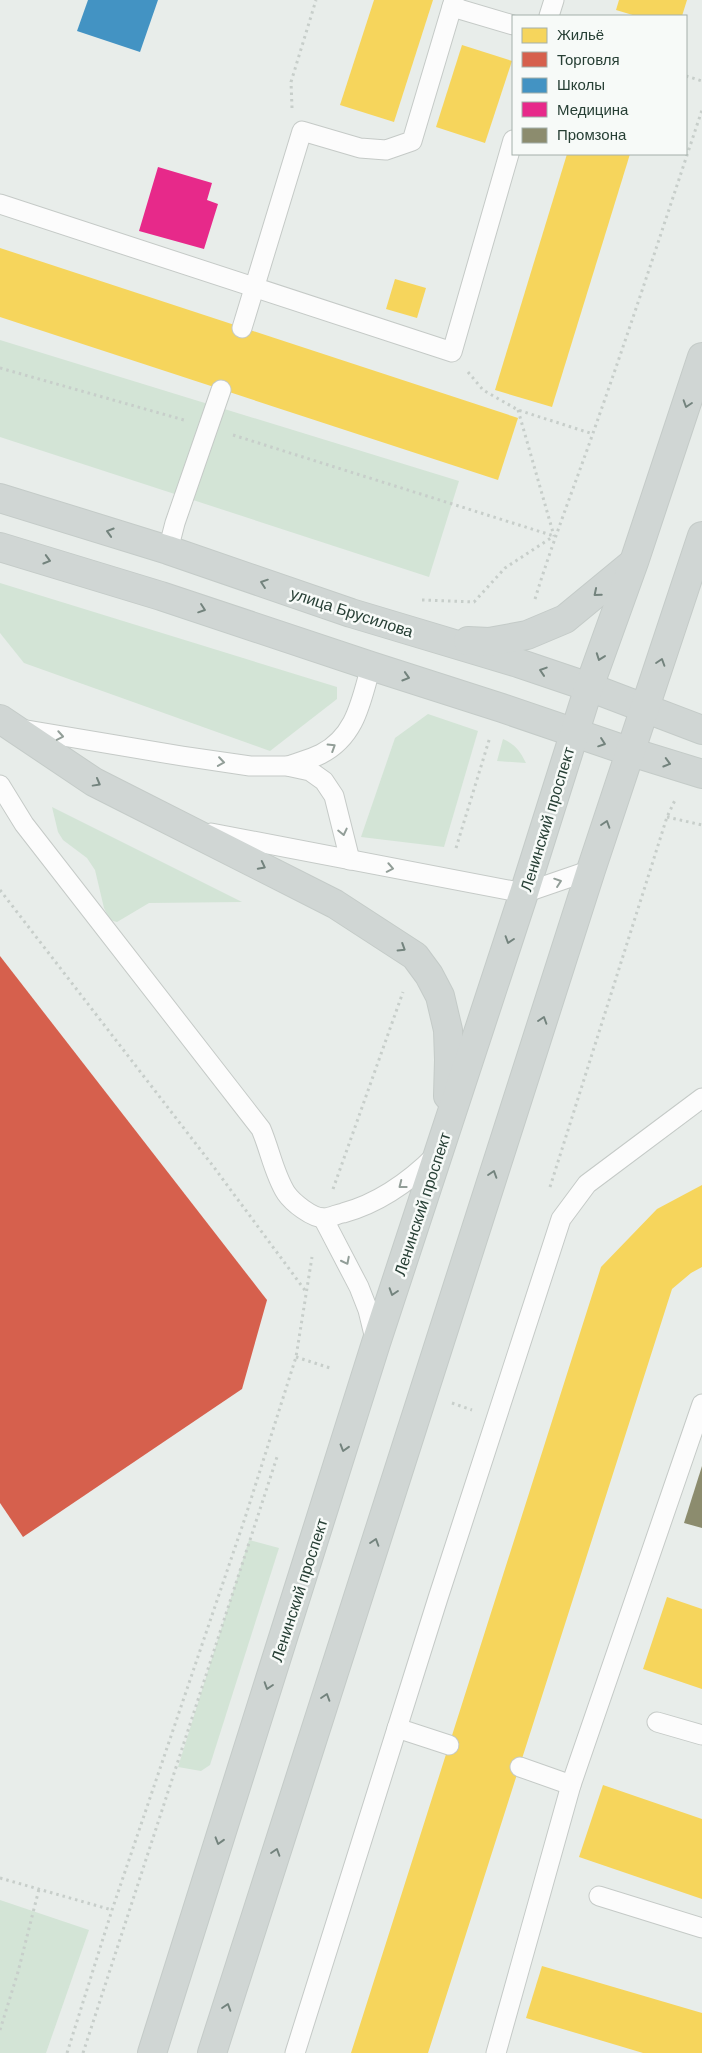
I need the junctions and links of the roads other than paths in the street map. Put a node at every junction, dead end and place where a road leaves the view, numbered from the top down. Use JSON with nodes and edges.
{"nodes":[{"id":1,"x":554,"y":0,"type":"edge"},
{"id":2,"x":453,"y":3,"type":"edge"},
{"id":3,"x":549,"y":15,"type":"edge"},
{"id":4,"x":512,"y":25,"type":"edge"},
{"id":5,"x":512,"y":143,"type":"edge"},
{"id":6,"x":0,"y":204,"type":"edge"},
{"id":7,"x":253,"y":287,"type":"junction"},
{"id":8,"x":242,"y":328,"type":"dead end"},
{"id":9,"x":702,"y":358,"type":"edge"},
{"id":10,"x":221,"y":390,"type":"dead end"},
{"id":11,"x":0,"y":498,"type":"edge"},
{"id":12,"x":702,"y":536,"type":"edge"},
{"id":13,"x":0,"y":547,"type":"edge"},
{"id":14,"x":168,"y":550,"type":"junction"},
{"id":15,"x":634,"y":562,"type":"junction"},
{"id":16,"x":444,"y":641,"type":"junction"},
{"id":17,"x":371,"y":666,"type":"junction"},
{"id":18,"x":589,"y":687,"type":"junction"},
{"id":19,"x":646,"y":708,"type":"junction"},
{"id":20,"x":6,"y":723,"type":"edge"},
{"id":21,"x":702,"y":730,"type":"edge"},
{"id":22,"x":574,"y":733,"type":"junction"},
{"id":23,"x":631,"y":752,"type":"junction"},
{"id":24,"x":287,"y":766,"type":"junction"},
{"id":25,"x":702,"y":774,"type":"edge"},
{"id":26,"x":0,"y":785,"type":"edge"},
{"id":27,"x":187,"y":829,"type":"junction"},
{"id":28,"x":350,"y":860,"type":"junction"},
{"id":29,"x":591,"y":870,"type":"junction"},
{"id":30,"x":524,"y":893,"type":"junction"},
{"id":31,"x":702,"y":1098,"type":"edge"},
{"id":32,"x":442,"y":1141,"type":"junction"},
{"id":33,"x":323,"y":1218,"type":"junction"},
{"id":34,"x":376,"y":1343,"type":"junction"},
{"id":35,"x":702,"y":1404,"type":"edge"},
{"id":36,"x":657,"y":1722,"type":"dead end"},
{"id":37,"x":397,"y":1728,"type":"junction"},
{"id":38,"x":702,"y":1735,"type":"edge"},
{"id":39,"x":449,"y":1745,"type":"dead end"},
{"id":40,"x":520,"y":1767,"type":"dead end"},
{"id":41,"x":571,"y":1786,"type":"junction"},
{"id":42,"x":599,"y":1896,"type":"dead end"},
{"id":43,"x":702,"y":1928,"type":"edge"},
{"id":44,"x":152,"y":2053,"type":"edge"},
{"id":45,"x":212,"y":2053,"type":"edge"},
{"id":46,"x":295,"y":2053,"type":"edge"},
{"id":47,"x":496,"y":2053,"type":"edge"}],
"edges":[{"from":1,"to":3,"type":"lane"},
{"from":2,"to":4,"type":"lane"},
{"from":2,"to":7,"type":"lane"},
{"from":5,"to":7,"type":"lane"},
{"from":6,"to":7,"type":"lane"},
{"from":7,"to":8,"type":"lane"},
{"from":9,"to":15,"type":"main road","name":"Ленинский проспект","one_way":true},
{"from":10,"to":14,"type":"lane"},
{"from":14,"to":11,"type":"main road","name":"улица Брусилова","one_way":true},
{"from":19,"to":12,"type":"main road","one_way":true},
{"from":13,"to":17,"type":"main road","one_way":true},
{"from":16,"to":14,"type":"main road","name":"улица Брусилова","one_way":true},
{"from":15,"to":16,"type":"main road","one_way":true},
{"from":15,"to":18,"type":"main road","name":"Ленинский проспект","one_way":true},
{"from":18,"to":16,"type":"main road","name":"улица Брусилова","one_way":true},
{"from":17,"to":22,"type":"main road","one_way":true},
{"from":24,"to":17,"type":"lane","one_way":true},
{"from":18,"to":19,"type":"main road","name":"улица Брусилова"},
{"from":18,"to":22,"type":"main road","name":"Ленинский проспект"},
{"from":19,"to":21,"type":"main road","name":"улица Брусилова"},
{"from":19,"to":23,"type":"main road"},
{"from":20,"to":24,"type":"lane","one_way":true},
{"from":20,"to":27,"type":"main road","one_way":true},
{"from":22,"to":23,"type":"main road","one_way":true},
{"from":22,"to":30,"type":"main road","name":"Ленинский проспект"},
{"from":23,"to":25,"type":"main road","one_way":true},
{"from":29,"to":23,"type":"main road","one_way":true},
{"from":24,"to":28,"type":"lane","one_way":true},
{"from":26,"to":33,"type":"lane"},
{"from":27,"to":28,"type":"lane"},
{"from":27,"to":32,"type":"main road","one_way":true},
{"from":28,"to":30,"type":"lane","one_way":true},
{"from":30,"to":29,"type":"lane","one_way":true},
{"from":45,"to":29,"type":"main road","one_way":true},
{"from":30,"to":32,"type":"main road","name":"Ленинский проспект","one_way":true},
{"from":31,"to":37,"type":"lane"},
{"from":32,"to":33,"type":"lane","one_way":true},
{"from":32,"to":34,"type":"main road","name":"Ленинский проспект","one_way":true},
{"from":33,"to":34,"type":"lane","one_way":true},
{"from":34,"to":44,"type":"main road","name":"Ленинский проспект","one_way":true},
{"from":35,"to":41,"type":"lane"},
{"from":36,"to":38,"type":"lane"},
{"from":37,"to":39,"type":"lane"},
{"from":37,"to":46,"type":"lane"},
{"from":40,"to":41,"type":"lane"},
{"from":41,"to":47,"type":"lane"},
{"from":42,"to":43,"type":"lane"}]}
